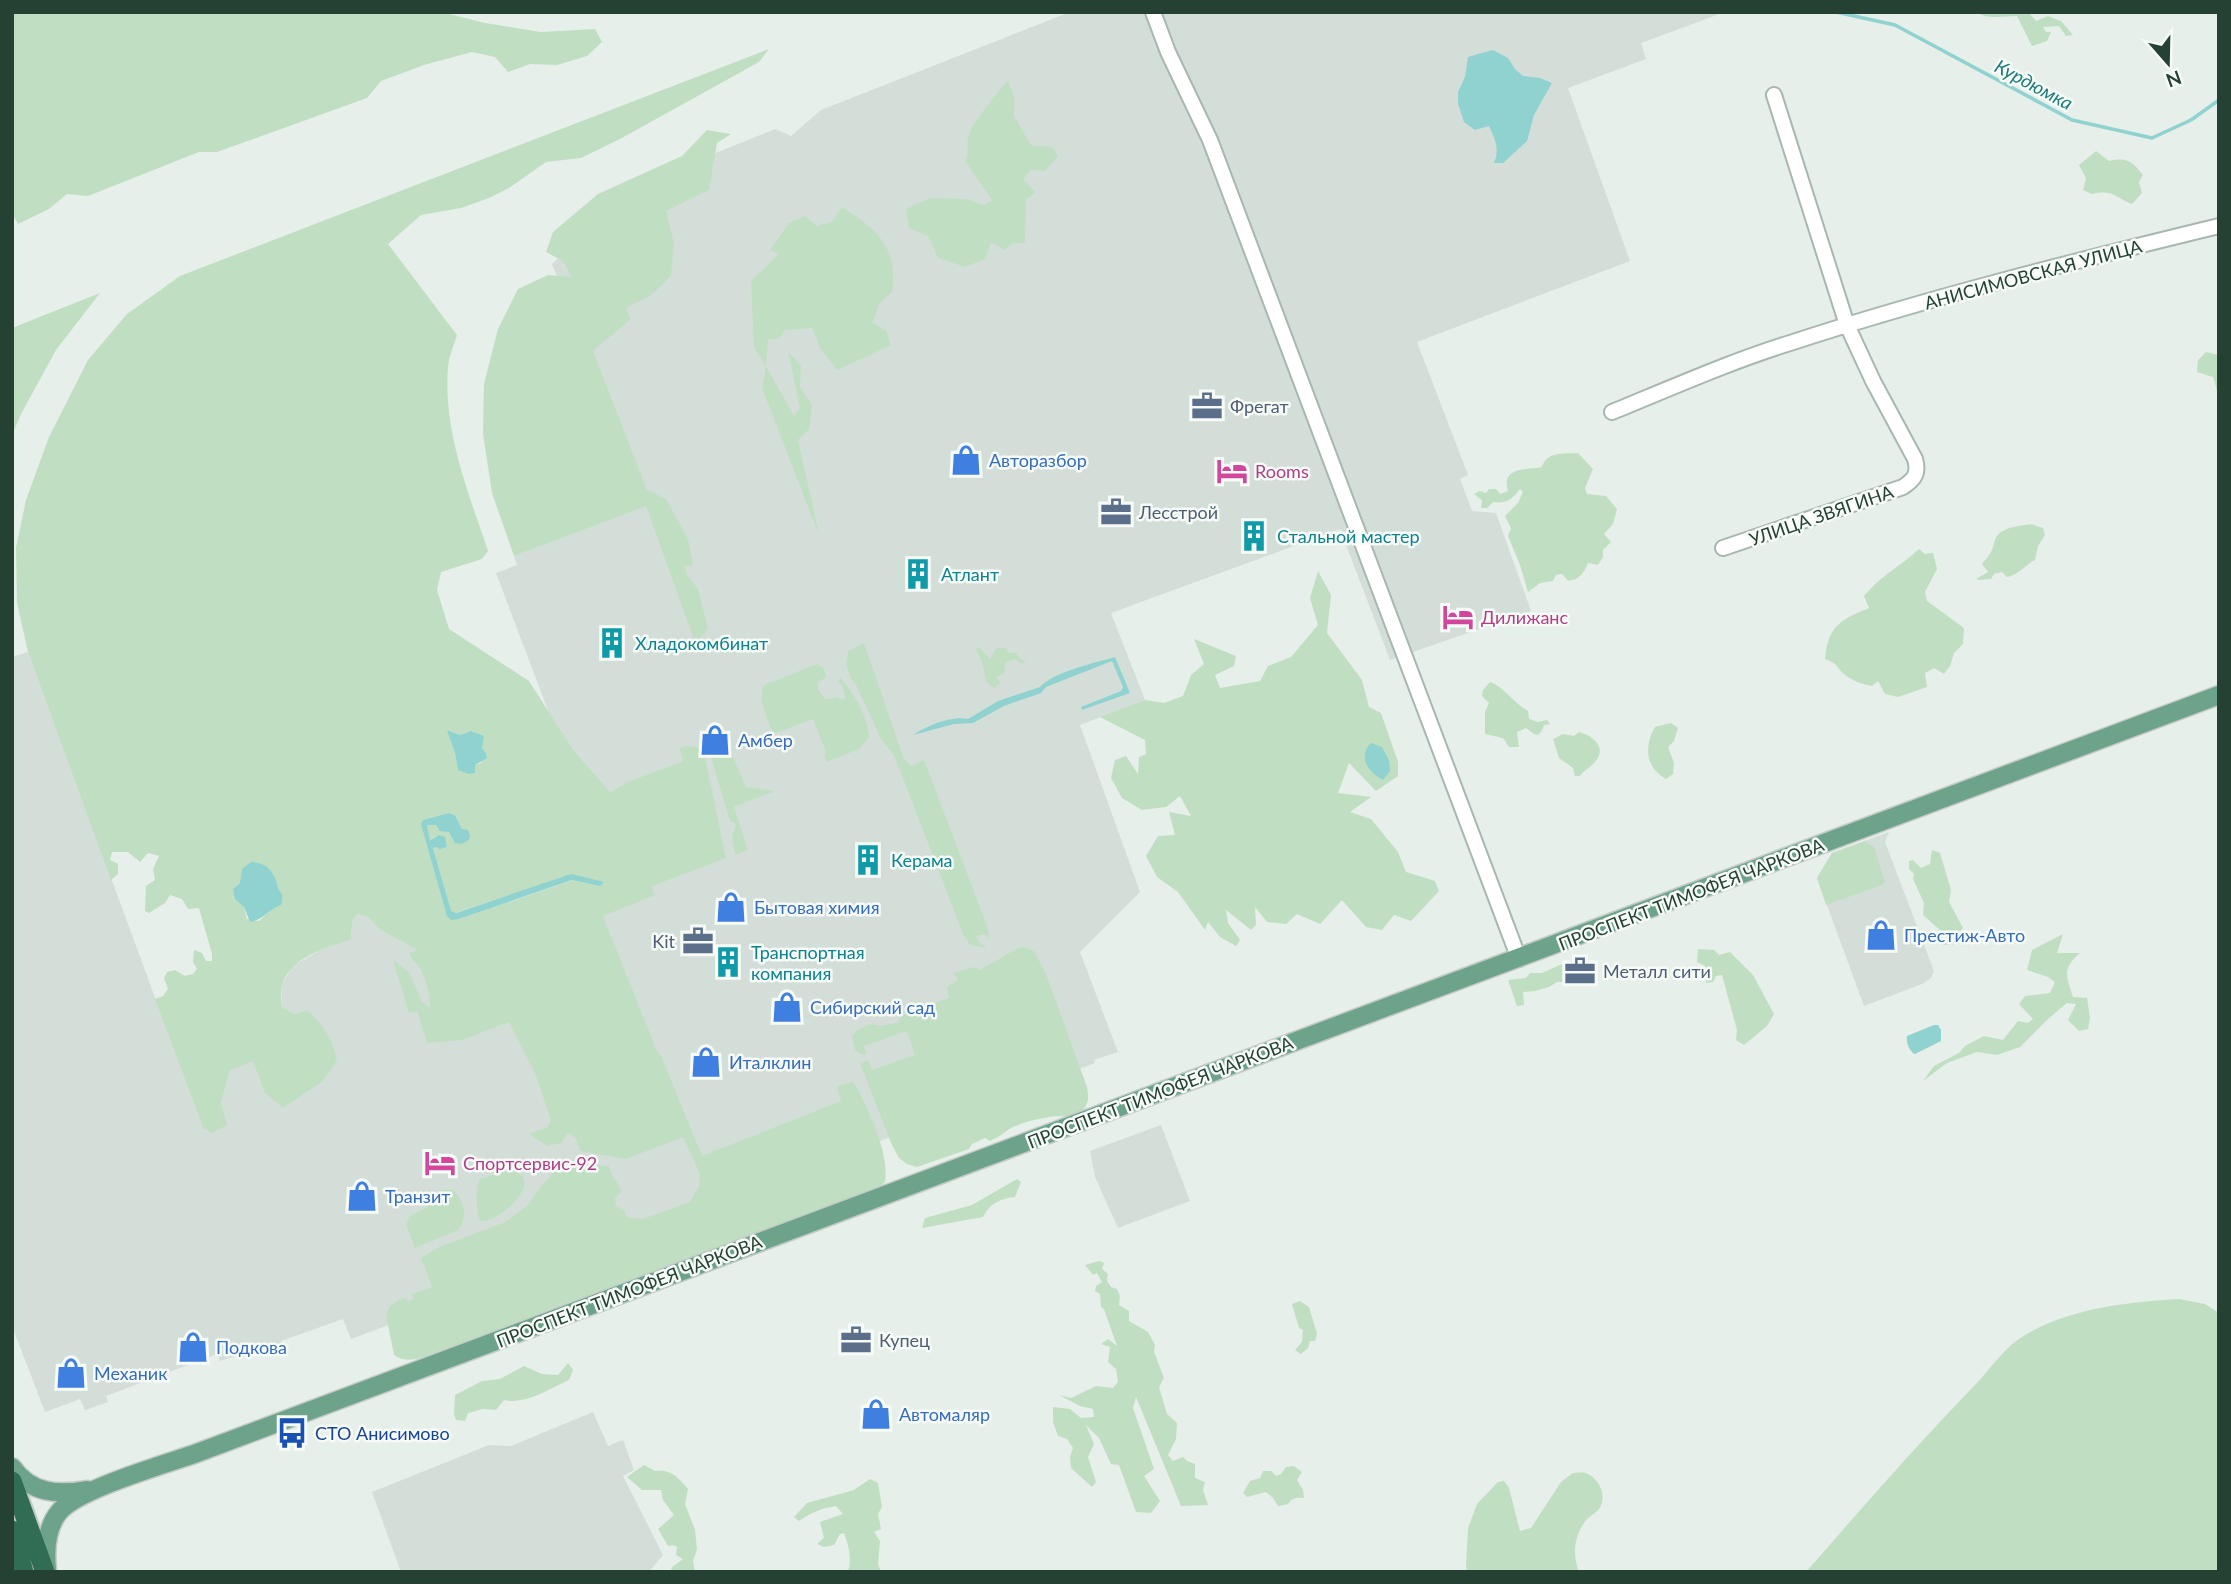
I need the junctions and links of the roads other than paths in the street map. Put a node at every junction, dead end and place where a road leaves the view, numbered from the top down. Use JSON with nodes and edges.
{"nodes":[{"id":1,"x":1153,"y":12,"type":"edge"},
{"id":2,"x":1774,"y":95,"type":"dead end"},
{"id":3,"x":2219,"y":226,"type":"edge"},
{"id":4,"x":1847,"y":325,"type":"junction"},
{"id":5,"x":1612,"y":412,"type":"dead end"},
{"id":6,"x":1723,"y":548,"type":"dead end"},
{"id":7,"x":2219,"y":695,"type":"edge"},
{"id":8,"x":1519,"y":959,"type":"junction"},
{"id":9,"x":12,"y":1467,"type":"edge"},
{"id":10,"x":12,"y":1481,"type":"edge"},
{"id":11,"x":101,"y":1487,"type":"junction"},
{"id":12,"x":12,"y":1530,"type":"edge"},
{"id":13,"x":24,"y":1572,"type":"edge"},
{"id":14,"x":46,"y":1572,"type":"edge"}],
"edges":[{"from":1,"to":8,"type":"street"},
{"from":2,"to":4,"type":"street"},
{"from":3,"to":4,"type":"street","name":"АНИСИМОВСКАЯ УЛИЦА"},
{"from":4,"to":5,"type":"street","name":"АНИСИМОВСКАЯ УЛИЦА"},
{"from":4,"to":6,"type":"street","name":"УЛИЦА ЗВЯГИНА"},
{"from":7,"to":8,"type":"main road","name":"ПРОСПЕКТ ТИМОФЕЯ ЧАРКОВА"},
{"from":8,"to":11,"type":"main road","name":"ПРОСПЕКТ ТИМОФЕЯ ЧАРКОВА"},
{"from":9,"to":11,"type":"main road","name":"ПРОСПЕКТ ТИМОФЕЯ ЧАРКОВА"},
{"from":10,"to":14,"type":"highway"},
{"from":11,"to":14,"type":"main road","name":"ПРОСПЕКТ ТИМОФЕЯ ЧАРКОВА"},
{"from":12,"to":13,"type":"highway"}]}
